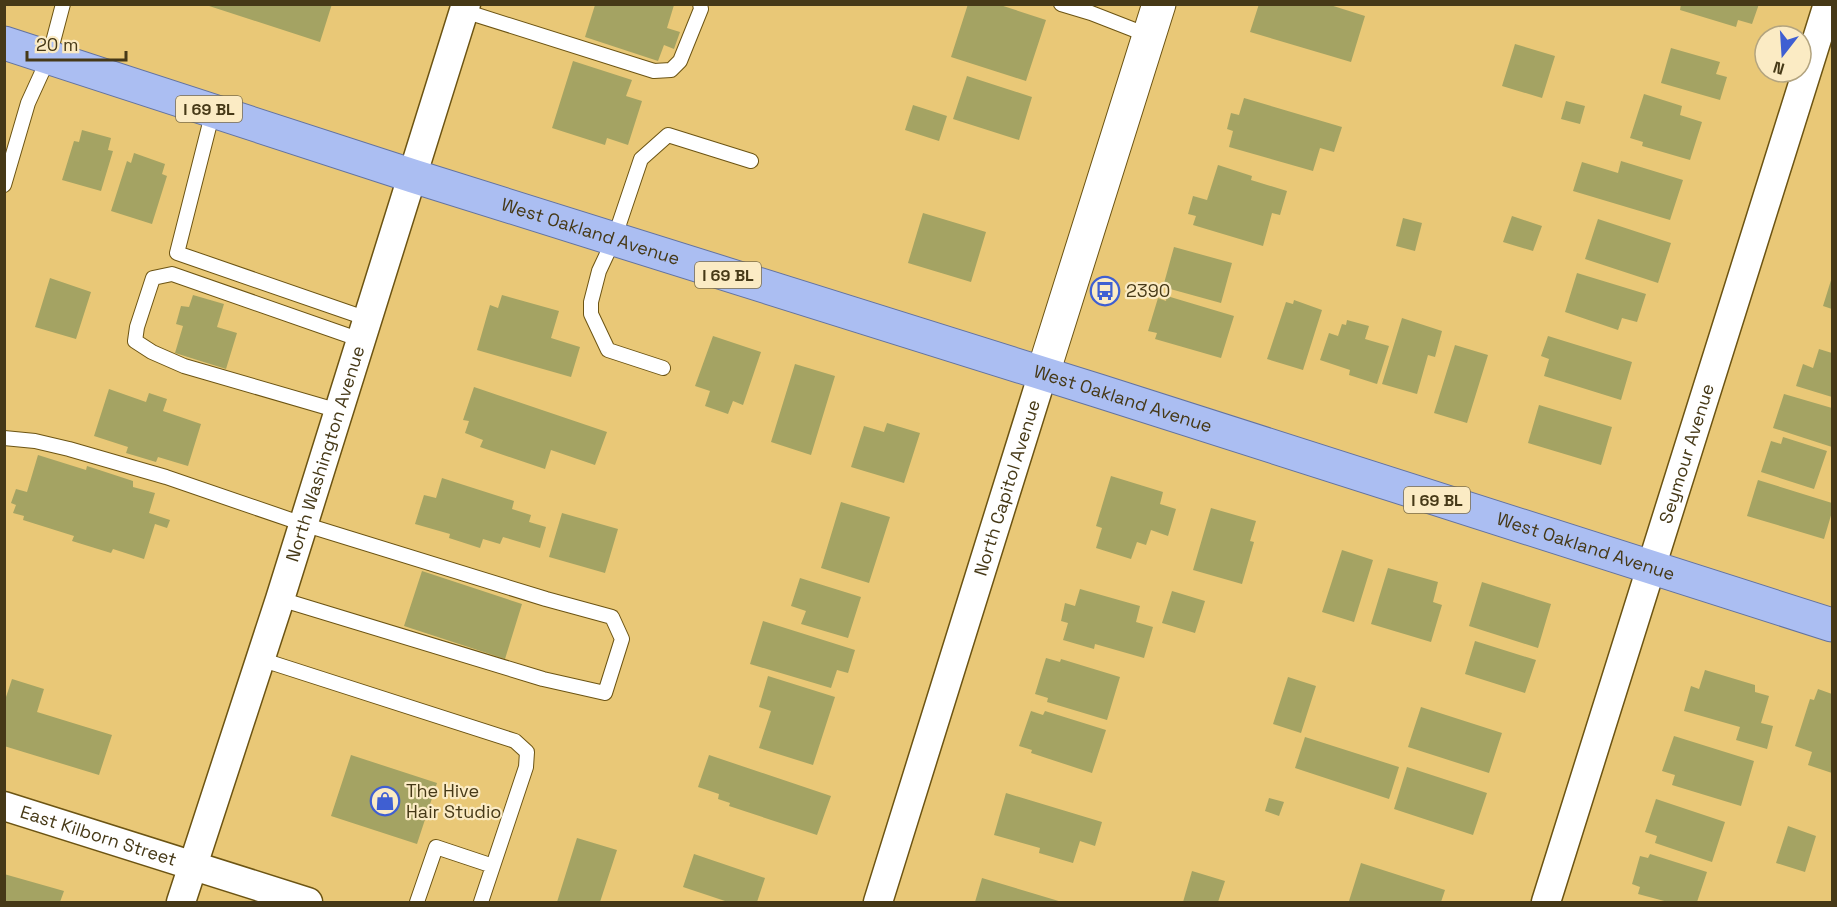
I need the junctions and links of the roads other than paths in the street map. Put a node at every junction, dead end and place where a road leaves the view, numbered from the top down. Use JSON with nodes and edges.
{"nodes":[{"id":1,"x":63,"y":4,"type":"edge"},
{"id":2,"x":700,"y":4,"type":"edge"},
{"id":3,"x":1061,"y":4,"type":"edge"},
{"id":4,"x":1160,"y":4,"type":"edge"},
{"id":5,"x":1828,"y":4,"type":"edge"},
{"id":6,"x":465,"y":8,"type":"edge"},
{"id":7,"x":1150,"y":36,"type":"junction"},
{"id":8,"x":4,"y":43,"type":"edge"},
{"id":9,"x":49,"y":57,"type":"junction"},
{"id":10,"x":213,"y":111,"type":"junction"},
{"id":11,"x":751,"y":161,"type":"dead end"},
{"id":12,"x":413,"y":176,"type":"junction"},
{"id":13,"x":4,"y":184,"type":"edge"},
{"id":14,"x":614,"y":239,"type":"junction"},
{"id":15,"x":364,"y":329,"type":"junction"},
{"id":16,"x":663,"y":368,"type":"dead end"},
{"id":17,"x":1043,"y":374,"type":"junction"},
{"id":18,"x":339,"y":411,"type":"junction"},
{"id":19,"x":4,"y":438,"type":"edge"},
{"id":20,"x":303,"y":524,"type":"junction"},
{"id":21,"x":1652,"y":569,"type":"junction"},
{"id":22,"x":280,"y":599,"type":"junction"},
{"id":23,"x":1833,"y":625,"type":"edge"},
{"id":24,"x":260,"y":659,"type":"junction"},
{"id":25,"x":4,"y":806,"type":"edge"},
{"id":26,"x":192,"y":866,"type":"junction"},
{"id":27,"x":493,"y":866,"type":"junction"},
{"id":28,"x":181,"y":903,"type":"edge"},
{"id":29,"x":308,"y":903,"type":"edge"},
{"id":30,"x":417,"y":903,"type":"edge"},
{"id":31,"x":481,"y":903,"type":"edge"},
{"id":32,"x":879,"y":903,"type":"edge"},
{"id":33,"x":1546,"y":903,"type":"edge"}],
"edges":[{"from":1,"to":9,"type":"lane"},
{"from":2,"to":6,"type":"lane"},
{"from":3,"to":7,"type":"lane"},
{"from":4,"to":7,"type":"street","name":"North Capitol Avenue"},
{"from":5,"to":21,"type":"street","name":"Seymour Avenue"},
{"from":6,"to":12,"type":"street","name":"North Washington Avenue"},
{"from":7,"to":17,"type":"street","name":"North Capitol Avenue"},
{"from":8,"to":9,"type":"main road","number":"I 69 BL"},
{"from":9,"to":10,"type":"main road","number":"I 69 BL"},
{"from":9,"to":13,"type":"lane"},
{"from":10,"to":12,"type":"main road","number":"I 69 BL"},
{"from":10,"to":15,"type":"lane"},
{"from":11,"to":14,"type":"lane"},
{"from":12,"to":14,"type":"main road","name":"West Oakland Avenue","number":"I 69 BL"},
{"from":12,"to":15,"type":"street","name":"North Washington Avenue"},
{"from":14,"to":16,"type":"lane"},
{"from":14,"to":17,"type":"main road","name":"West Oakland Avenue","number":"I 69 BL"},
{"from":15,"to":18,"type":"street","name":"North Washington Avenue"},
{"from":15,"to":18,"type":"lane"},
{"from":17,"to":21,"type":"main road","name":"West Oakland Avenue","number":"I 69 BL"},
{"from":17,"to":32,"type":"street","name":"North Capitol Avenue"},
{"from":18,"to":20,"type":"street","name":"North Washington Avenue"},
{"from":19,"to":20,"type":"lane"},
{"from":20,"to":22,"type":"street","name":"North Washington Avenue"},
{"from":20,"to":22,"type":"lane"},
{"from":21,"to":23,"type":"main road","name":"West Oakland Avenue","number":"I 69 BL"},
{"from":21,"to":33,"type":"street","name":"Seymour Avenue"},
{"from":22,"to":24,"type":"street","name":"North Washington Avenue"},
{"from":24,"to":26,"type":"street","name":"North Washington Avenue"},
{"from":24,"to":27,"type":"lane"},
{"from":25,"to":26,"type":"street","name":"East Kilborn Street"},
{"from":26,"to":28,"type":"street","name":"North Washington Avenue"},
{"from":26,"to":29,"type":"street","name":"East Kilborn Street"},
{"from":27,"to":30,"type":"lane"},
{"from":27,"to":31,"type":"lane"}]}
